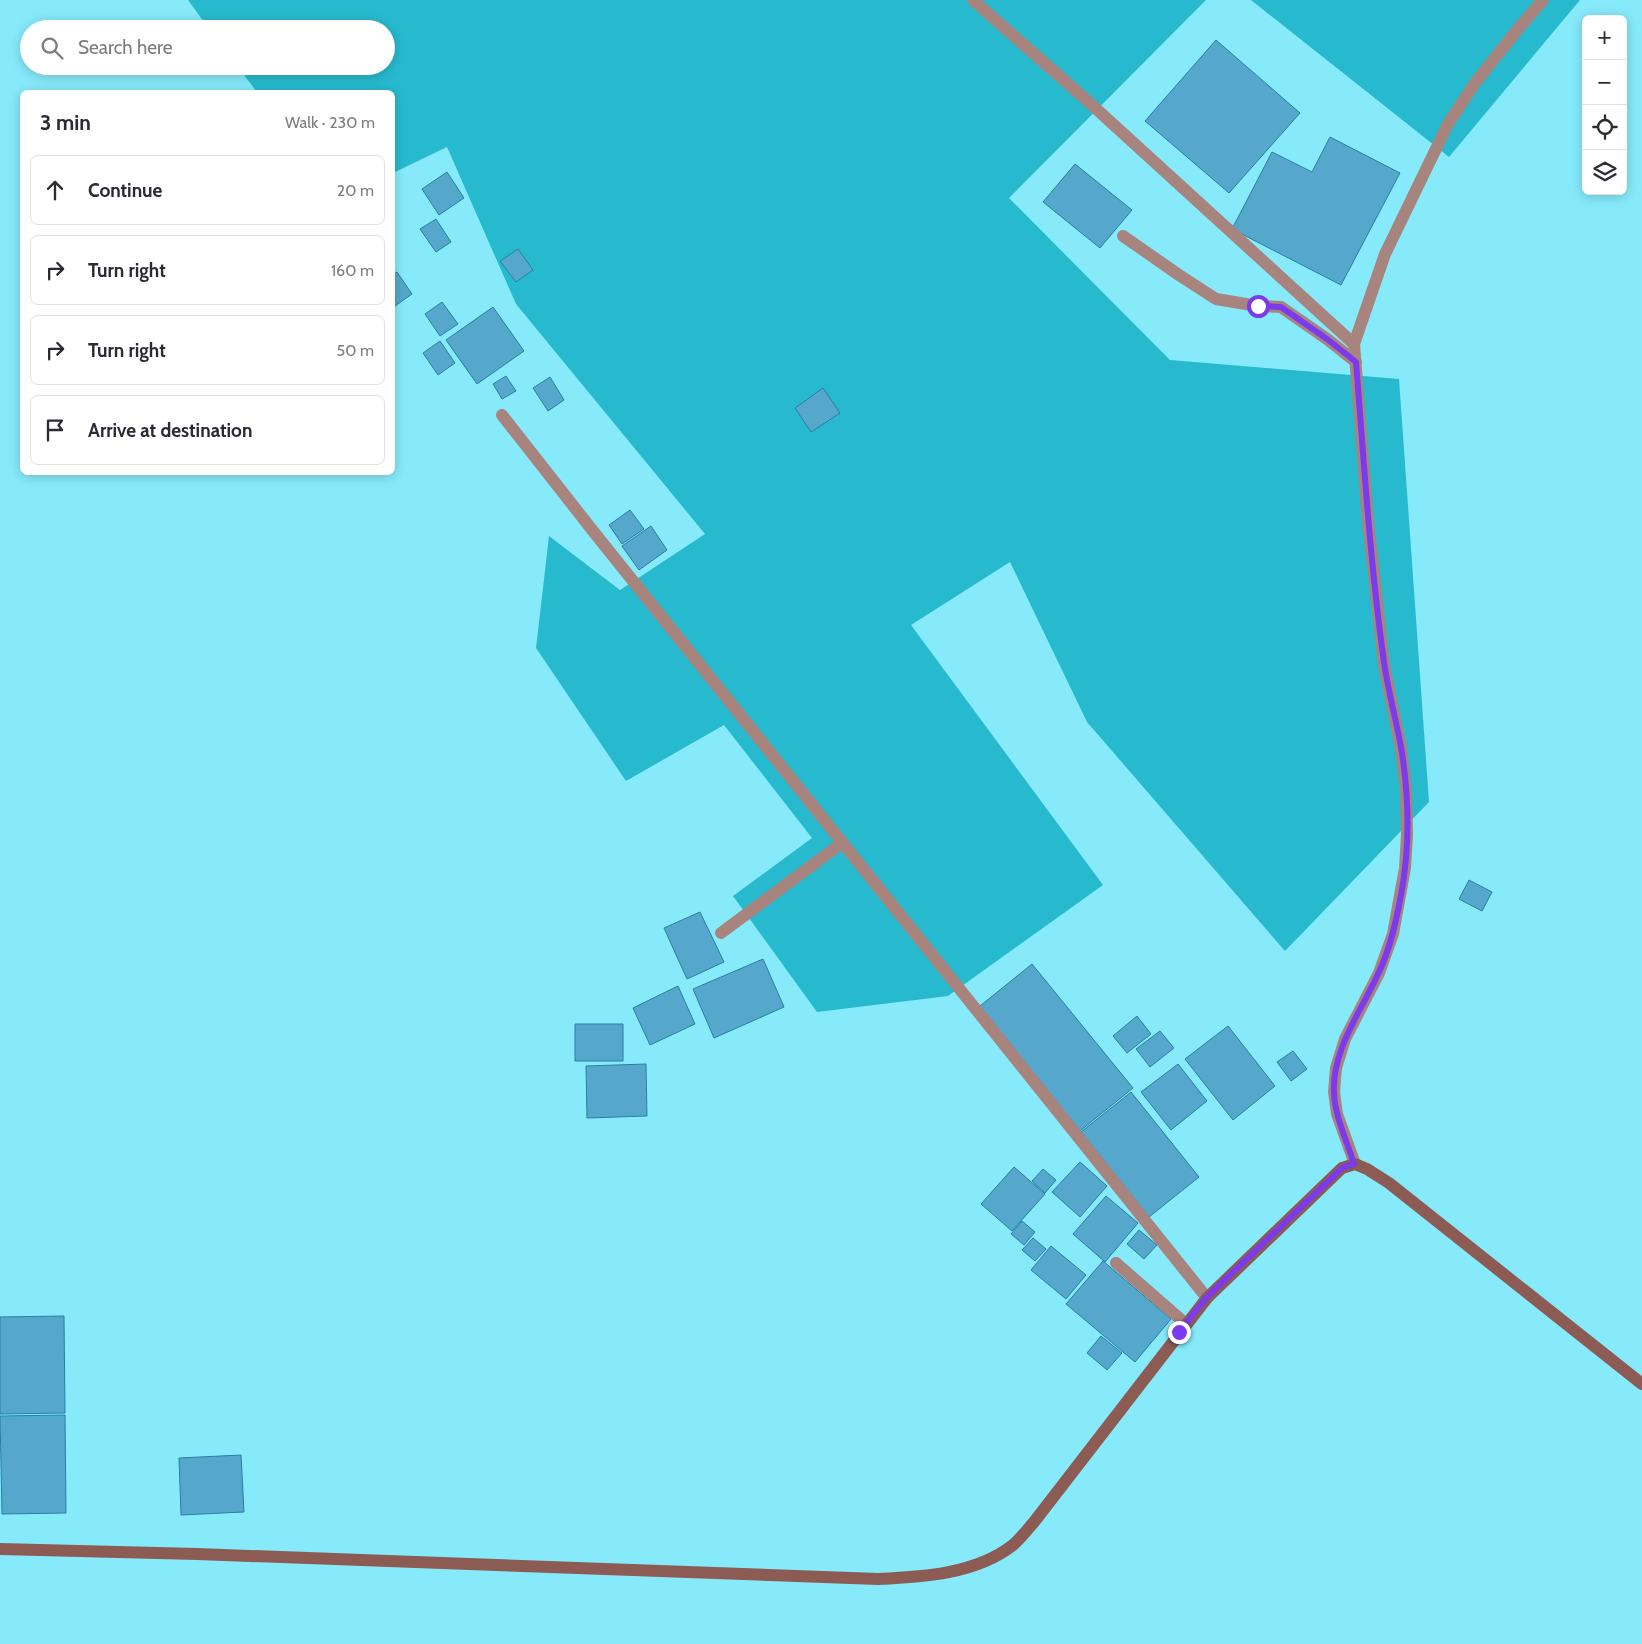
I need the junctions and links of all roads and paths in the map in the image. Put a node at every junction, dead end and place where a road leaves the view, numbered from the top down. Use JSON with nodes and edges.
{"nodes":[{"id":1,"x":973,"y":0,"type":"edge"},
{"id":2,"x":1543,"y":0,"type":"edge"},
{"id":3,"x":1124,"y":236,"type":"dead end"},
{"id":4,"x":1354,"y":344,"type":"junction"},
{"id":5,"x":1356,"y":362,"type":"junction"},
{"id":6,"x":502,"y":414,"type":"dead end"},
{"id":7,"x":842,"y":843,"type":"junction"},
{"id":8,"x":721,"y":933,"type":"dead end"},
{"id":9,"x":1354,"y":1164,"type":"junction"},
{"id":10,"x":1116,"y":1263,"type":"dead end"},
{"id":11,"x":1206,"y":1298,"type":"junction"},
{"id":12,"x":1186,"y":1324,"type":"junction"},
{"id":13,"x":1642,"y":1384,"type":"edge"},
{"id":14,"x":0,"y":1549,"type":"edge"}],
"edges":[{"from":1,"to":4,"type":"street"},
{"from":2,"to":4,"type":"street"},
{"from":3,"to":5,"type":"street"},
{"from":4,"to":5,"type":"street"},
{"from":5,"to":9,"type":"street"},
{"from":6,"to":7,"type":"street"},
{"from":7,"to":8,"type":"street"},
{"from":7,"to":11,"type":"street"},
{"from":9,"to":11,"type":"street"},
{"from":9,"to":13,"type":"street"},
{"from":10,"to":12,"type":"street"},
{"from":11,"to":12,"type":"street"},
{"from":12,"to":14,"type":"street"}]}
